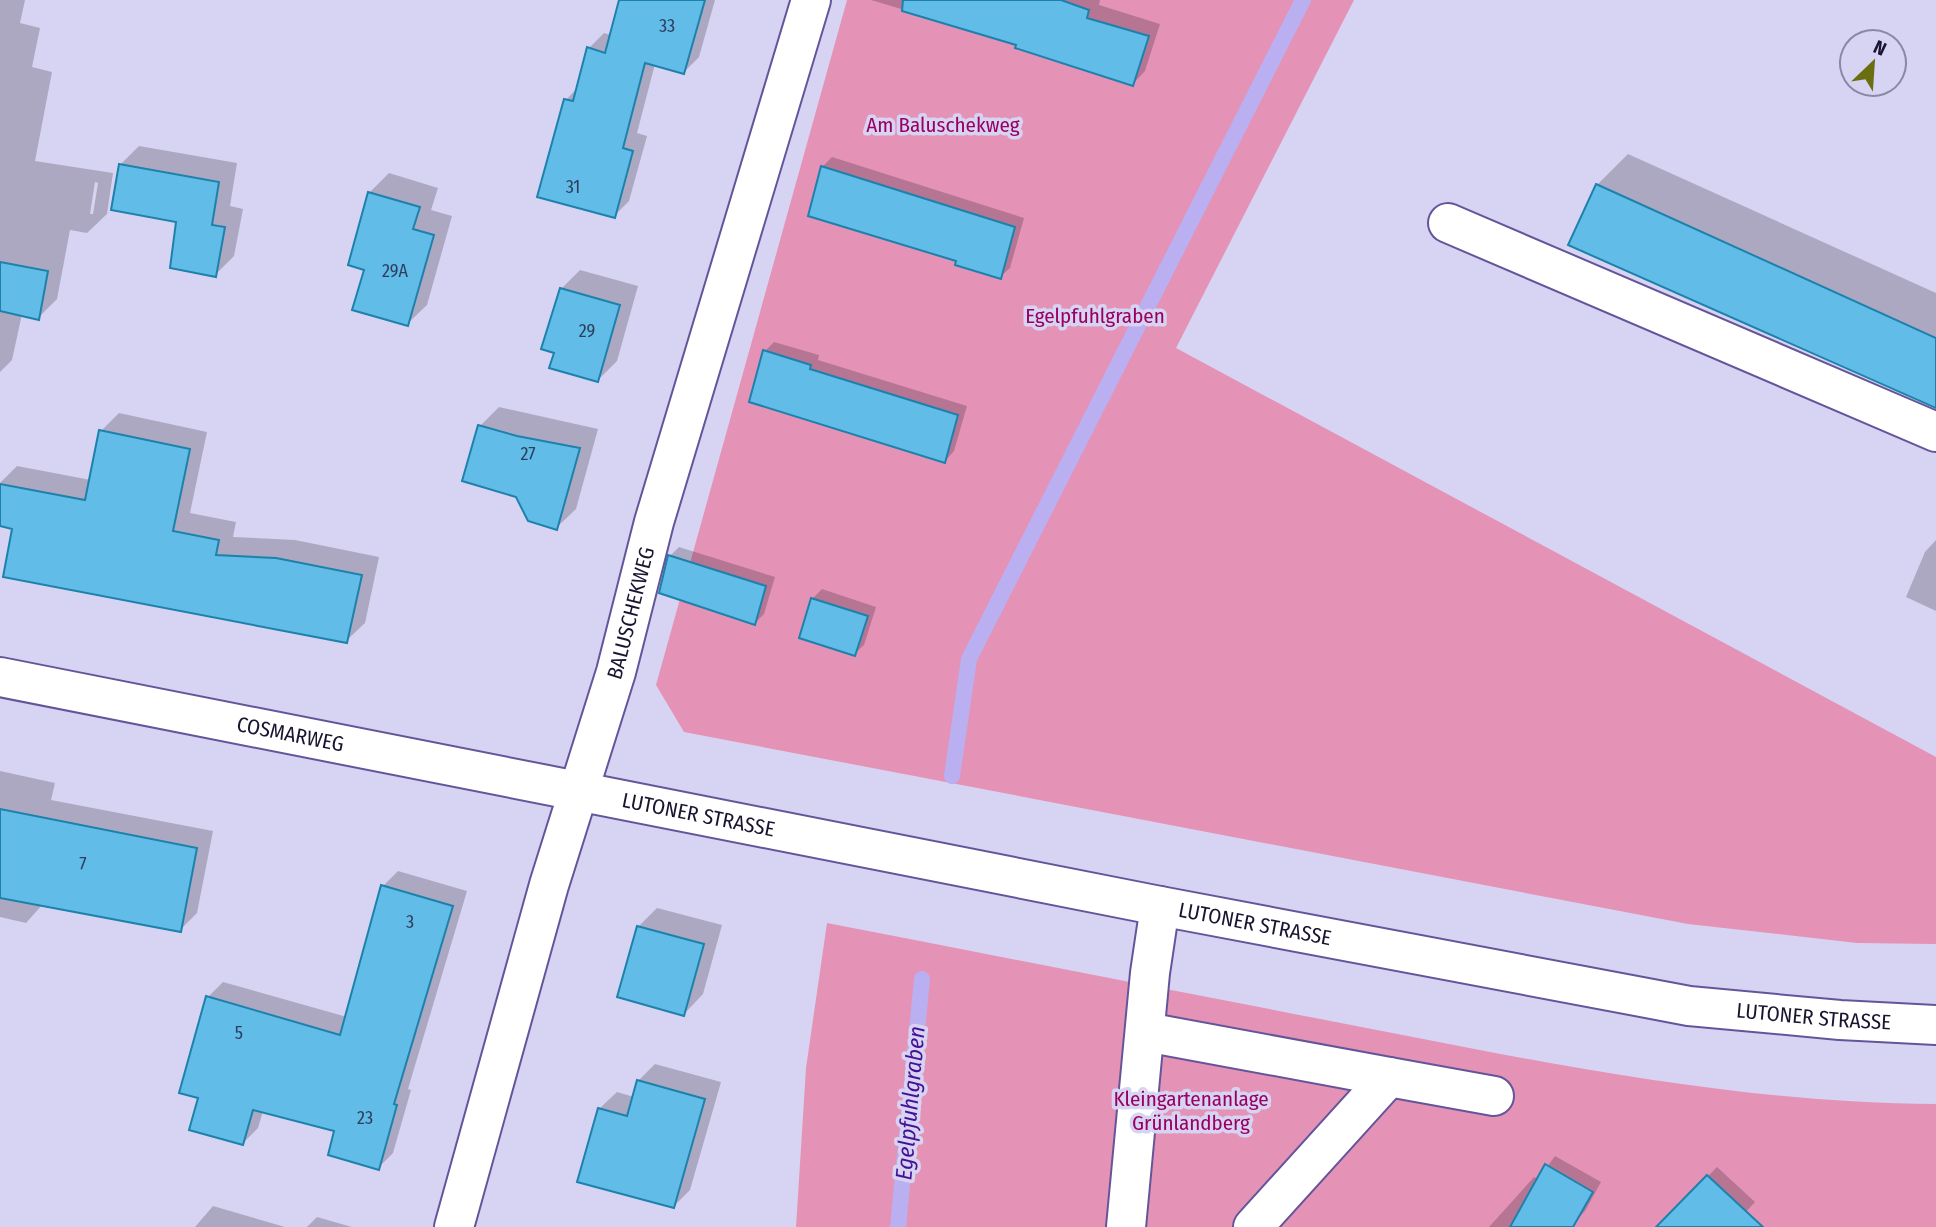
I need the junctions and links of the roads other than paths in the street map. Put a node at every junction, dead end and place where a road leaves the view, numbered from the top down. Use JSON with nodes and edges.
{"nodes":[{"id":1,"x":811,"y":0,"type":"edge"},
{"id":2,"x":1448,"y":223,"type":"dead end"},
{"id":3,"x":1936,"y":432,"type":"edge"},
{"id":4,"x":0,"y":677,"type":"edge"},
{"id":5,"x":579,"y":789,"type":"junction"},
{"id":6,"x":1160,"y":906,"type":"junction"},
{"id":7,"x":1936,"y":1024,"type":"edge"},
{"id":8,"x":1146,"y":1032,"type":"junction"},
{"id":9,"x":1390,"y":1077,"type":"junction"},
{"id":10,"x":1494,"y":1096,"type":"dead end"},
{"id":11,"x":454,"y":1227,"type":"edge"},
{"id":12,"x":1126,"y":1227,"type":"edge"},
{"id":13,"x":1253,"y":1227,"type":"edge"}],
"edges":[{"from":1,"to":5,"type":"street","name":"BALUSCHEKWEG"},
{"from":2,"to":3,"type":"street"},
{"from":4,"to":5,"type":"street","name":"COSMARWEG"},
{"from":5,"to":6,"type":"street","name":"LUTONER STRASSE"},
{"from":5,"to":11,"type":"street","name":"BALUSCHEKWEG"},
{"from":6,"to":7,"type":"street","name":"LUTONER STRASSE"},
{"from":6,"to":8,"type":"street"},
{"from":8,"to":9,"type":"street"},
{"from":8,"to":12,"type":"street"},
{"from":9,"to":10,"type":"street"},
{"from":9,"to":13,"type":"street"}]}
